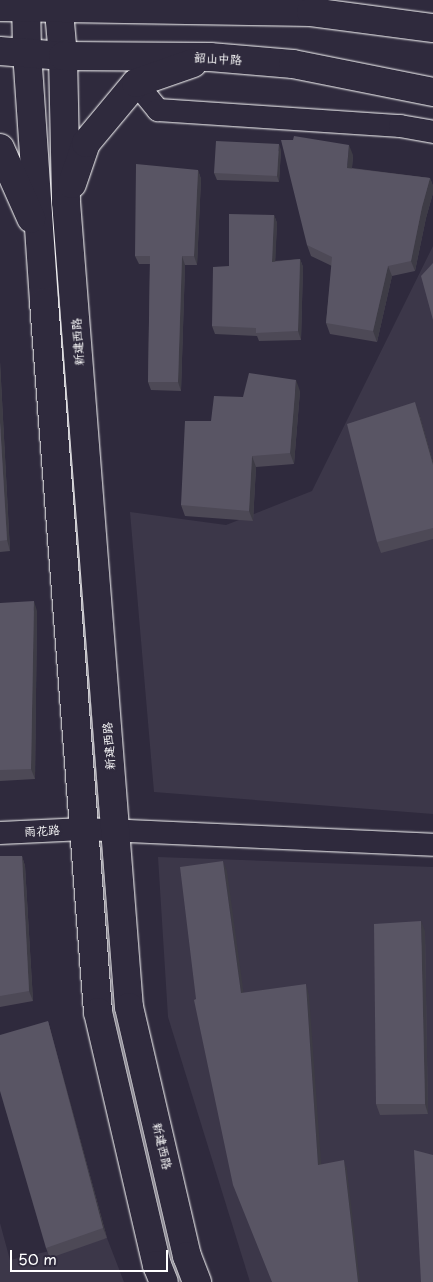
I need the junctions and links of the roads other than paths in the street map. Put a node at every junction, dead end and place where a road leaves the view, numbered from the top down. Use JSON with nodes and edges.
{"nodes":[{"id":1,"x":58,"y":3,"type":"edge"},
{"id":2,"x":17,"y":5,"type":"edge"},
{"id":3,"x":197,"y":5,"type":"edge"},
{"id":4,"x":433,"y":28,"type":"edge"},
{"id":5,"x":0,"y":51,"type":"edge"},
{"id":6,"x":27,"y":52,"type":"junction"},
{"id":7,"x":63,"y":56,"type":"junction"},
{"id":8,"x":210,"y":57,"type":"junction"},
{"id":9,"x":136,"y":83,"type":"junction"},
{"id":10,"x":433,"y":92,"type":"edge"},
{"id":11,"x":433,"y":132,"type":"edge"},
{"id":12,"x":0,"y":148,"type":"edge"},
{"id":13,"x":66,"y":202,"type":"junction"},
{"id":14,"x":40,"y":238,"type":"junction"},
{"id":15,"x":84,"y":829,"type":"junction"},
{"id":16,"x":116,"y":830,"type":"junction"},
{"id":17,"x":0,"y":834,"type":"edge"},
{"id":18,"x":433,"y":845,"type":"edge"},
{"id":19,"x":164,"y":1282,"type":"edge"},
{"id":20,"x":197,"y":1282,"type":"edge"}],
"edges":[{"from":1,"to":2,"type":"main road"},
{"from":1,"to":3,"type":"main road"},
{"from":1,"to":7,"type":"main road","name":"新建西路"},
{"from":2,"to":6,"type":"main road"},
{"from":3,"to":4,"type":"main road"},
{"from":5,"to":6,"type":"main road","name":"韶山中路"},
{"from":6,"to":7,"type":"main road","name":"韶山中路"},
{"from":6,"to":14,"type":"main road"},
{"from":7,"to":8,"type":"main road","name":"韶山中路"},
{"from":7,"to":13,"type":"main road","name":"新建西路"},
{"from":8,"to":9,"type":"main road"},
{"from":8,"to":10,"type":"main road","name":"韶山中路"},
{"from":9,"to":11,"type":"street"},
{"from":9,"to":13,"type":"main road"},
{"from":12,"to":14,"type":"main road"},
{"from":13,"to":16,"type":"main road","name":"新建西路"},
{"from":14,"to":15,"type":"main road"},
{"from":15,"to":16,"type":"street","name":"雨花路"},
{"from":15,"to":17,"type":"street","name":"雨花路"},
{"from":15,"to":19,"type":"main road"},
{"from":16,"to":18,"type":"street","name":"雨花路"},
{"from":16,"to":20,"type":"main road","name":"新建西路"}]}
